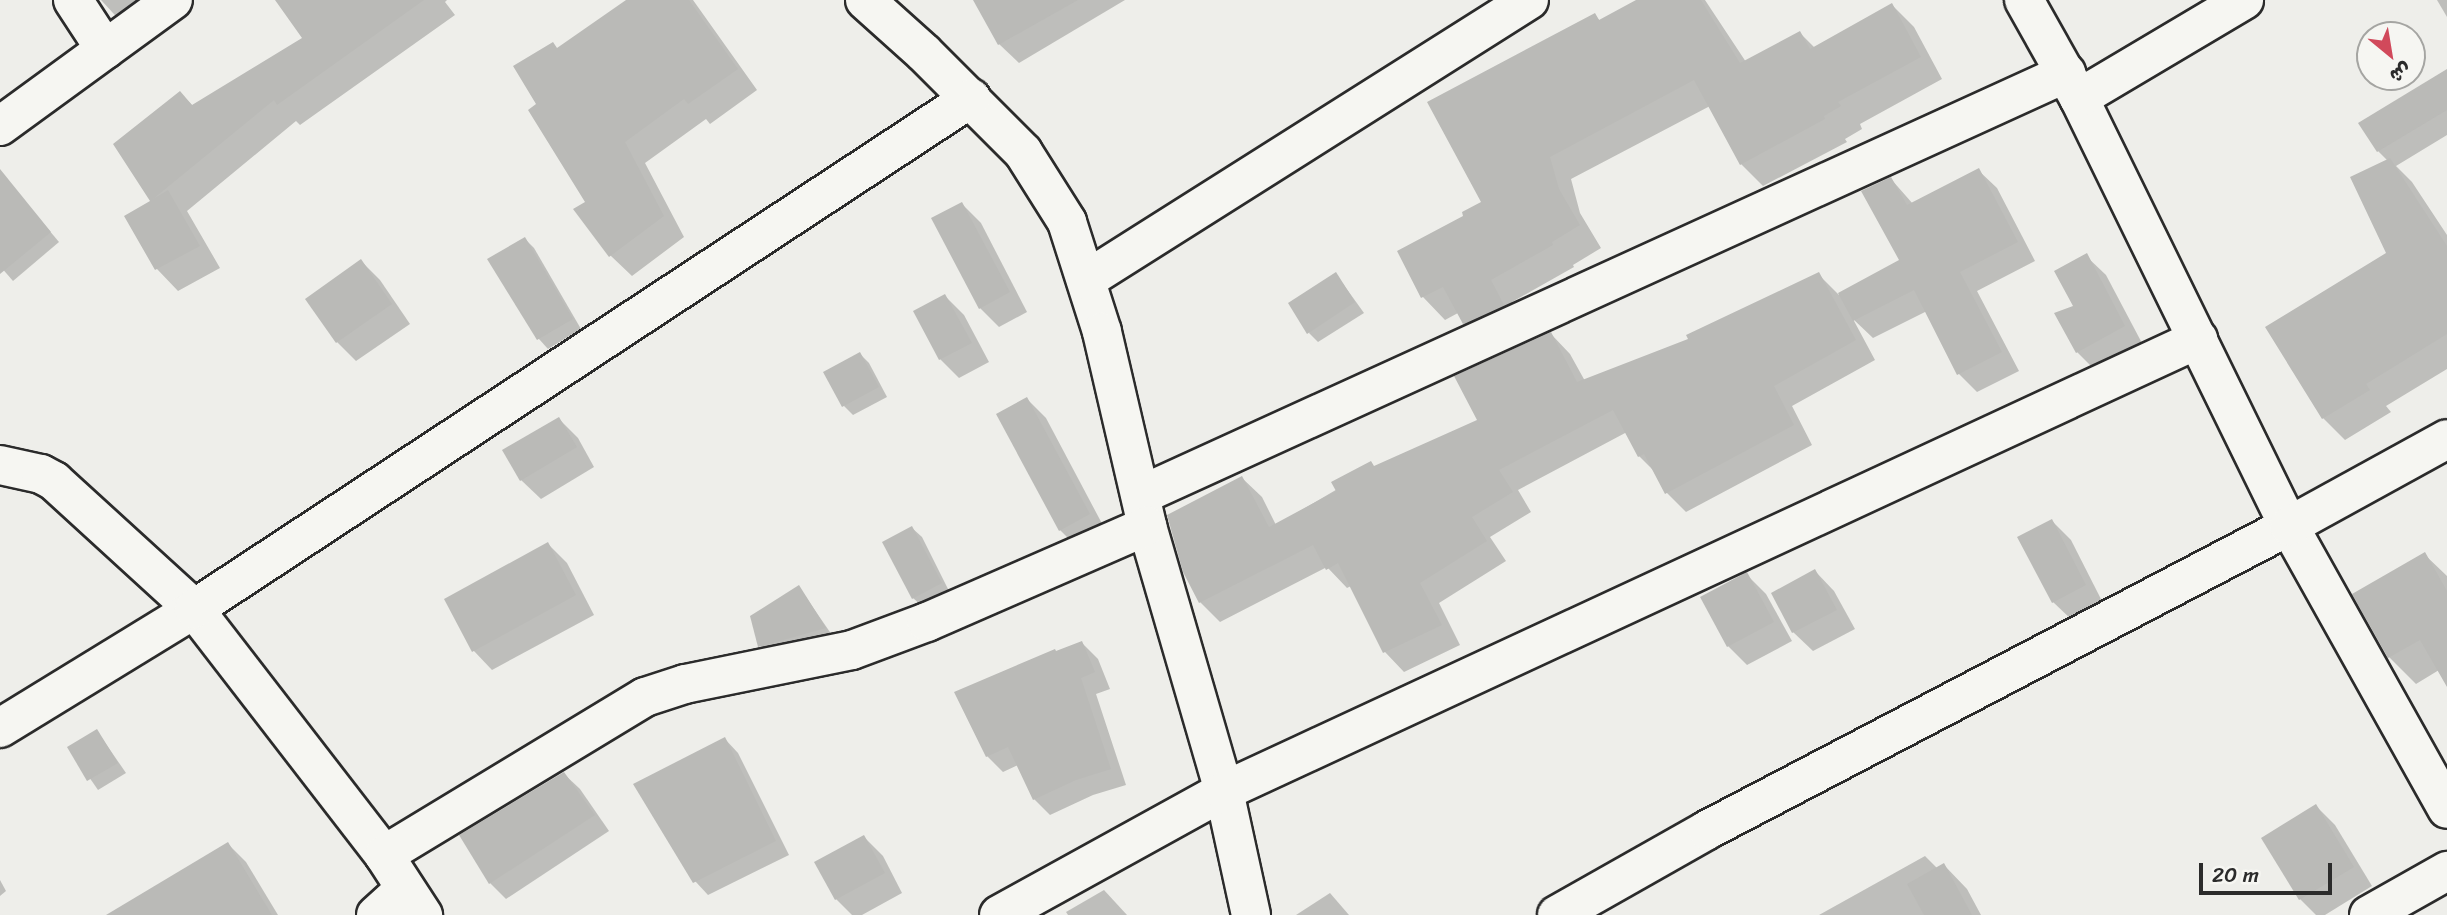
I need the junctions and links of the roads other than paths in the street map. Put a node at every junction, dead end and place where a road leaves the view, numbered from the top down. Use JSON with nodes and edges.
{"nodes":[{"id":1,"x":73,"y":0,"type":"edge"},
{"id":2,"x":173,"y":0,"type":"edge"},
{"id":3,"x":1529,"y":0,"type":"edge"},
{"id":4,"x":2024,"y":0,"type":"edge"},
{"id":5,"x":2244,"y":0,"type":"edge"},
{"id":6,"x":869,"y":1,"type":"edge"},
{"id":7,"x":105,"y":49,"type":"junction"},
{"id":8,"x":2072,"y":86,"type":"junction"},
{"id":9,"x":971,"y":98,"type":"junction"},
{"id":10,"x":0,"y":126,"type":"edge"},
{"id":11,"x":1086,"y":280,"type":"junction"},
{"id":12,"x":2198,"y":339,"type":"junction"},
{"id":13,"x":2447,"y":439,"type":"edge"},
{"id":14,"x":0,"y":466,"type":"edge"},
{"id":15,"x":1144,"y":511,"type":"junction"},
{"id":16,"x":2289,"y":526,"type":"junction"},
{"id":17,"x":194,"y":609,"type":"junction"},
{"id":18,"x":0,"y":728,"type":"edge"},
{"id":19,"x":1224,"y":791,"type":"junction"},
{"id":20,"x":2447,"y":809,"type":"edge"},
{"id":21,"x":384,"y":855,"type":"junction"},
{"id":22,"x":2447,"y":871,"type":"edge"},
{"id":23,"x":414,"y":902,"type":"edge"},
{"id":24,"x":376,"y":915,"type":"edge"},
{"id":25,"x":999,"y":915,"type":"edge"},
{"id":26,"x":1251,"y":915,"type":"edge"},
{"id":27,"x":1556,"y":915,"type":"edge"},
{"id":28,"x":2369,"y":915,"type":"edge"}],
"edges":[{"from":1,"to":7,"type":"street"},
{"from":2,"to":7,"type":"street"},
{"from":3,"to":11,"type":"street"},
{"from":4,"to":8,"type":"street"},
{"from":5,"to":8,"type":"street"},
{"from":6,"to":9,"type":"street"},
{"from":7,"to":10,"type":"street"},
{"from":8,"to":12,"type":"street"},
{"from":8,"to":15,"type":"street"},
{"from":9,"to":11,"type":"street"},
{"from":9,"to":17,"type":"street"},
{"from":11,"to":15,"type":"street"},
{"from":12,"to":16,"type":"street"},
{"from":12,"to":19,"type":"street"},
{"from":13,"to":16,"type":"street"},
{"from":14,"to":17,"type":"street"},
{"from":15,"to":19,"type":"street"},
{"from":15,"to":21,"type":"street"},
{"from":16,"to":20,"type":"street"},
{"from":16,"to":27,"type":"street"},
{"from":17,"to":18,"type":"street"},
{"from":17,"to":21,"type":"street"},
{"from":19,"to":25,"type":"street"},
{"from":19,"to":26,"type":"street"},
{"from":21,"to":23,"type":"street"},
{"from":22,"to":28,"type":"street"},
{"from":23,"to":24,"type":"street"}]}
